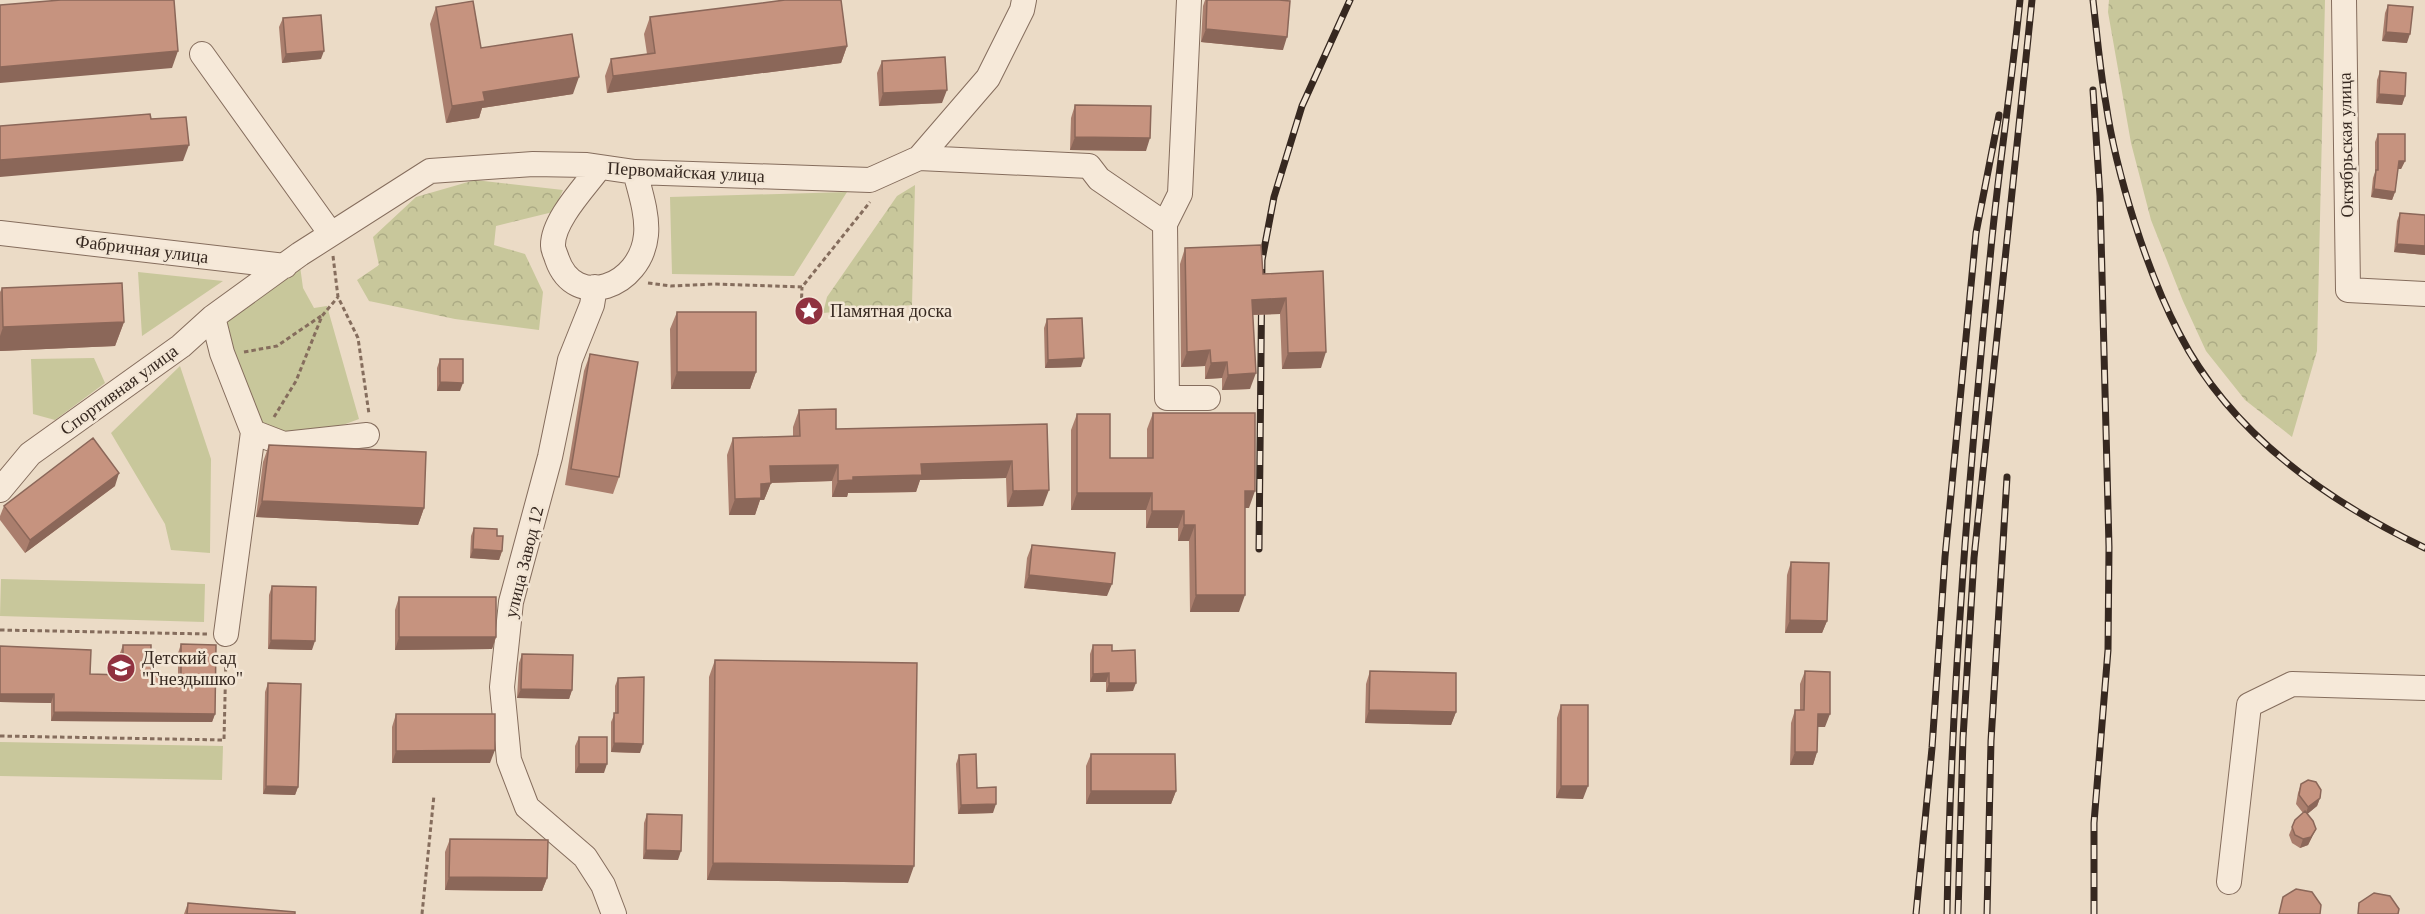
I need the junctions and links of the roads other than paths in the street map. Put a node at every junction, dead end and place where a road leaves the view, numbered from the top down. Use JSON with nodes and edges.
{"nodes":[{"id":1,"x":1024,"y":0,"type":"edge"},
{"id":2,"x":1189,"y":0,"type":"edge"},
{"id":3,"x":2344,"y":0,"type":"edge"},
{"id":4,"x":202,"y":54,"type":"dead end"},
{"id":5,"x":918,"y":158,"type":"junction"},
{"id":6,"x":599,"y":168,"type":"junction"},
{"id":7,"x":635,"y":172,"type":"junction"},
{"id":8,"x":1165,"y":224,"type":"junction"},
{"id":9,"x":0,"y":233,"type":"edge"},
{"id":10,"x":331,"y":234,"type":"junction"},
{"id":11,"x":285,"y":266,"type":"junction"},
{"id":12,"x":595,"y":287,"type":"junction"},
{"id":13,"x":2425,"y":294,"type":"edge"},
{"id":14,"x":213,"y":317,"type":"junction"},
{"id":15,"x":1208,"y":398,"type":"dead end"},
{"id":16,"x":369,"y":427,"type":"road end"},
{"id":17,"x":253,"y":432,"type":"junction"},
{"id":18,"x":11,"y":460,"type":"edge"},
{"id":19,"x":0,"y":490,"type":"edge"},
{"id":20,"x":226,"y":634,"type":"road end"},
{"id":21,"x":2425,"y":688,"type":"edge"},
{"id":22,"x":2229,"y":882,"type":"dead end"},
{"id":23,"x":614,"y":914,"type":"edge"}],
"edges":[{"from":1,"to":5,"type":"street","name":"Первомайская улица"},
{"from":2,"to":8,"type":"street"},
{"from":3,"to":13,"type":"street","name":"Октябрьская улица"},
{"from":4,"to":10,"type":"street"},
{"from":5,"to":7,"type":"street","name":"Первомайская улица"},
{"from":5,"to":8,"type":"street"},
{"from":6,"to":7,"type":"street","name":"Первомайская улица"},
{"from":6,"to":10,"type":"street","name":"Первомайская улица"},
{"from":6,"to":12,"type":"street"},
{"from":7,"to":12,"type":"street"},
{"from":8,"to":15,"type":"street"},
{"from":9,"to":11,"type":"street","name":"Фабричная улица"},
{"from":10,"to":11,"type":"street","name":"Первомайская улица"},
{"from":11,"to":14,"type":"street","name":"Спортивная улица"},
{"from":12,"to":23,"type":"street","name":"улица Завод 12"},
{"from":14,"to":17,"type":"street"},
{"from":14,"to":18,"type":"street","name":"Спортивная улица"},
{"from":16,"to":17,"type":"street"},
{"from":17,"to":20,"type":"street"},
{"from":18,"to":19,"type":"street","name":"Спортивная улица"},
{"from":21,"to":22,"type":"street"}]}
